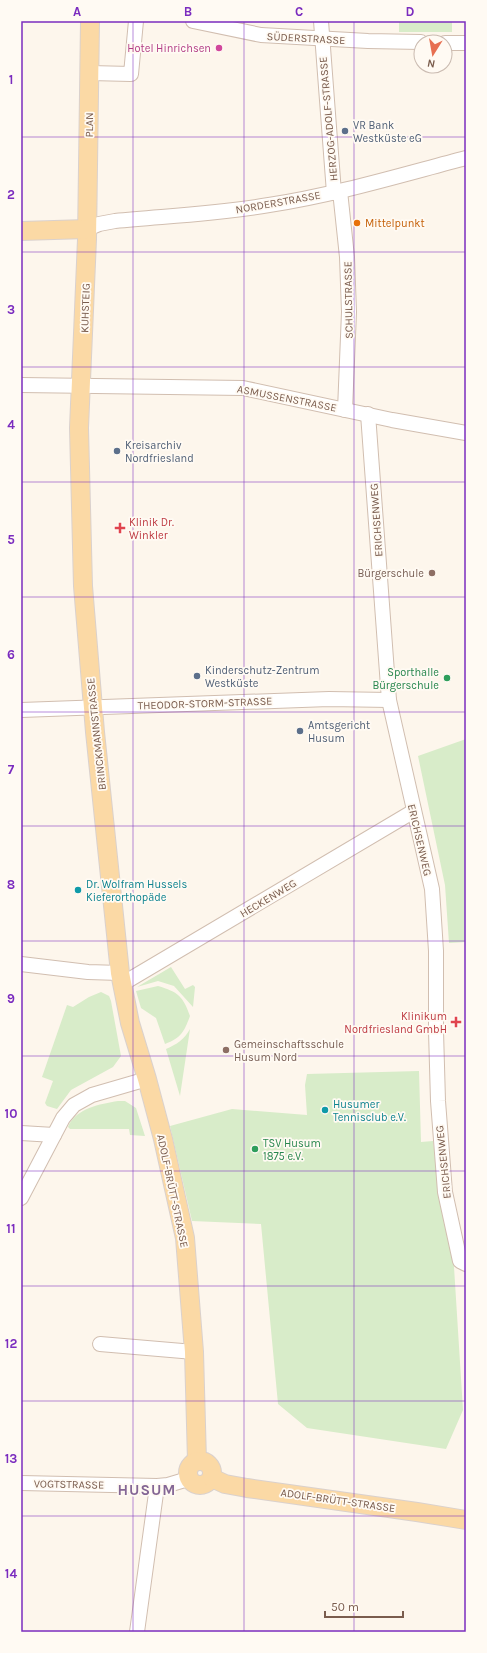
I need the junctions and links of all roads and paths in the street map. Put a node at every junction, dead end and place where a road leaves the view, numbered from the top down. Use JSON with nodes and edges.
{"nodes":[{"id":1,"x":90,"y":21,"type":"edge"},
{"id":2,"x":136,"y":21,"type":"edge"},
{"id":3,"x":192,"y":21,"type":"edge"},
{"id":4,"x":321,"y":21,"type":"edge"},
{"id":5,"x":322,"y":39,"type":"junction"},
{"id":6,"x":413,"y":42,"type":"edge"},
{"id":7,"x":453,"y":43,"type":"edge"},
{"id":8,"x":466,"y":43,"type":"edge"},
{"id":9,"x":90,"y":73,"type":"junction"},
{"id":10,"x":466,"y":158,"type":"edge"},
{"id":11,"x":337,"y":192,"type":"junction"},
{"id":12,"x":88,"y":229,"type":"junction"},
{"id":13,"x":21,"y":231,"type":"edge"},
{"id":14,"x":21,"y":386,"type":"edge"},
{"id":15,"x":82,"y":386,"type":"junction"},
{"id":16,"x":345,"y":410,"type":"junction"},
{"id":17,"x":368,"y":414,"type":"junction"},
{"id":18,"x":466,"y":432,"type":"edge"},
{"id":19,"x":389,"y":700,"type":"junction"},
{"id":20,"x":93,"y":707,"type":"junction"},
{"id":21,"x":21,"y":710,"type":"edge"},
{"id":22,"x":414,"y":811,"type":"junction"},
{"id":23,"x":21,"y":964,"type":"edge"},
{"id":24,"x":121,"y":979,"type":"junction"},
{"id":25,"x":147,"y":1079,"type":"junction"},
{"id":26,"x":21,"y":1133,"type":"edge"},
{"id":27,"x":54,"y":1135,"type":"junction"},
{"id":28,"x":21,"y":1198,"type":"edge"},
{"id":29,"x":466,"y":1264,"type":"edge"},
{"id":30,"x":100,"y":1344,"type":"dead end"},
{"id":31,"x":194,"y":1352,"type":"junction"},
{"id":32,"x":197,"y":1461,"type":"junction"},
{"id":33,"x":212,"y":1478,"type":"junction"},
{"id":34,"x":188,"y":1479,"type":"junction"},
{"id":35,"x":21,"y":1483,"type":"edge"},
{"id":36,"x":157,"y":1486,"type":"junction"},
{"id":37,"x":466,"y":1520,"type":"edge"},
{"id":38,"x":137,"y":1632,"type":"edge"}],
"edges":[{"from":1,"to":9,"type":"main road","name":"PLAN"},
{"from":2,"to":9,"type":"street"},
{"from":3,"to":5,"type":"street","name":"SÜDERSTRASSE"},
{"from":4,"to":5,"type":"street","name":"HERZOG-ADOLF-STRASSE"},
{"from":5,"to":6,"type":"street","name":"SÜDERSTRASSE"},
{"from":5,"to":11,"type":"street","name":"HERZOG-ADOLF-STRASSE"},
{"from":7,"to":8,"type":"street"},
{"from":9,"to":12,"type":"main road","name":"PLAN"},
{"from":10,"to":11,"type":"street","name":"NORDERSTRASSE"},
{"from":11,"to":12,"type":"street","name":"NORDERSTRASSE"},
{"from":11,"to":16,"type":"street","name":"SCHULSTRASSE"},
{"from":12,"to":13,"type":"main road"},
{"from":12,"to":15,"type":"main road","name":"KUHSTEIG"},
{"from":14,"to":15,"type":"street","name":"ASMUSSENSTRASSE"},
{"from":15,"to":16,"type":"street","name":"ASMUSSENSTRASSE"},
{"from":15,"to":20,"type":"main road","name":"BRINCKMANNSTRASSE"},
{"from":16,"to":17,"type":"street","name":"ASMUSSENSTRASSE"},
{"from":17,"to":18,"type":"street","name":"ASMUSSENSTRASSE"},
{"from":17,"to":19,"type":"street","name":"ERICHSENWEG"},
{"from":19,"to":20,"type":"street","name":"THEODOR-STORM-STRASSE"},
{"from":19,"to":22,"type":"street","name":"ERICHSENWEG"},
{"from":20,"to":21,"type":"street","name":"THEODOR-STORM-STRASSE"},
{"from":20,"to":24,"type":"main road","name":"BRINCKMANNSTRASSE"},
{"from":22,"to":24,"type":"street","name":"HECKENWEG"},
{"from":22,"to":29,"type":"street","name":"ERICHSENWEG"},
{"from":23,"to":24,"type":"street"},
{"from":24,"to":25,"type":"main road","name":"BRINCKMANNSTRASSE"},
{"from":25,"to":27,"type":"street"},
{"from":25,"to":31,"type":"main road","name":"ADOLF-BRÜTT-STRASSE"},
{"from":26,"to":27,"type":"street"},
{"from":27,"to":28,"type":"street"},
{"from":30,"to":31,"type":"street"},
{"from":31,"to":32,"type":"main road","name":"ADOLF-BRÜTT-STRASSE"},
{"from":32,"to":33,"type":"main road"},
{"from":32,"to":34,"type":"main road"},
{"from":33,"to":34,"type":"main road"},
{"from":33,"to":37,"type":"main road","name":"ADOLF-BRÜTT-STRASSE"},
{"from":34,"to":36,"type":"street","name":"VOGTSTRASSE"},
{"from":35,"to":36,"type":"street","name":"VOGTSTRASSE"},
{"from":36,"to":38,"type":"street"}]}
